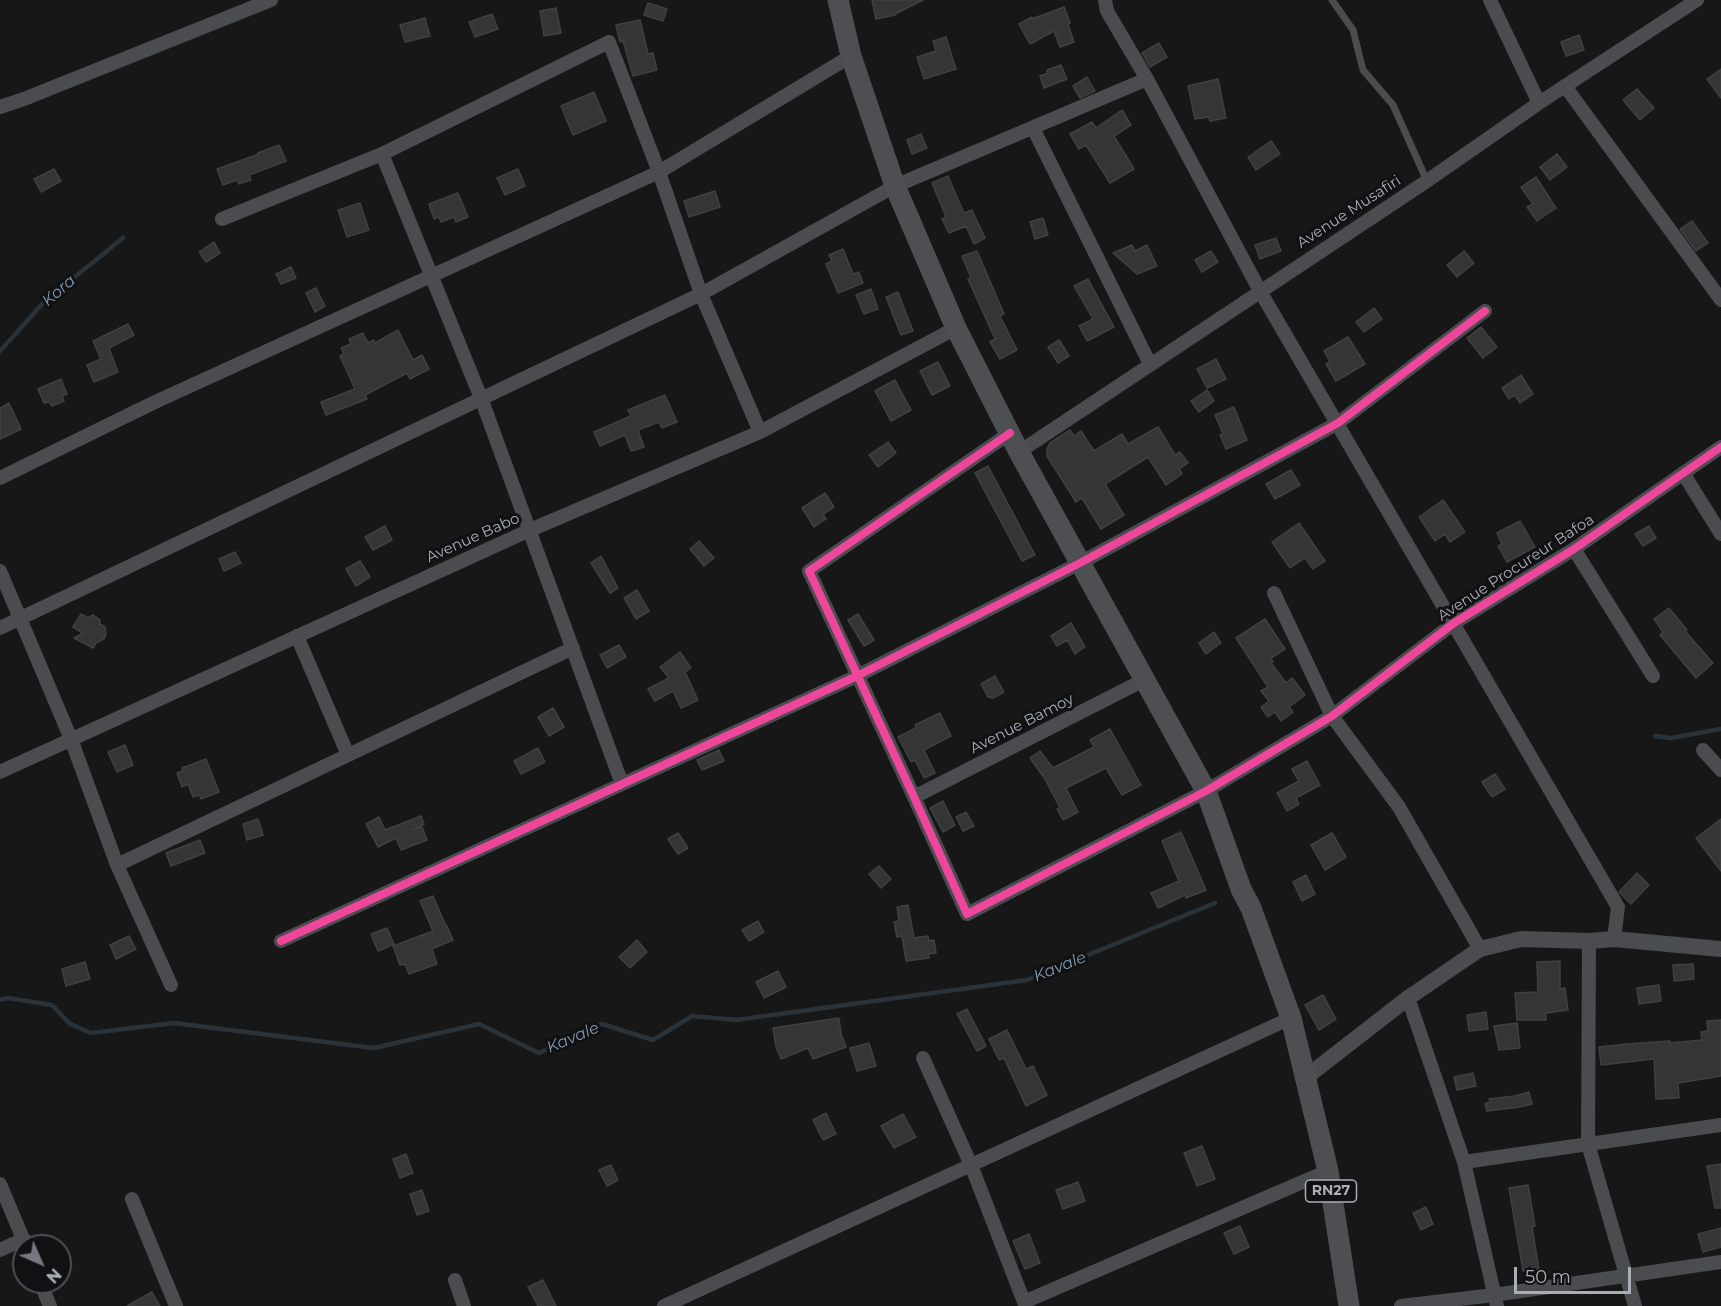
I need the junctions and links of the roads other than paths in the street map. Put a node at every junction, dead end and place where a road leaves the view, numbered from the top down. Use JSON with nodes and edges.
{"nodes":[{"id":1,"x":271,"y":0,"type":"edge"},
{"id":2,"x":838,"y":0,"type":"edge"},
{"id":3,"x":1105,"y":0,"type":"edge"},
{"id":4,"x":1332,"y":0,"type":"edge"},
{"id":5,"x":1490,"y":0,"type":"edge"},
{"id":6,"x":1697,"y":0,"type":"edge"},
{"id":7,"x":851,"y":56,"type":"junction"},
{"id":8,"x":1147,"y":79,"type":"junction"},
{"id":9,"x":1565,"y":86,"type":"junction"},
{"id":10,"x":1539,"y":103,"type":"junction"},
{"id":11,"x":0,"y":107,"type":"edge"},
{"id":12,"x":1033,"y":128,"type":"junction"},
{"id":13,"x":382,"y":154,"type":"junction"},
{"id":14,"x":659,"y":172,"type":"junction"},
{"id":15,"x":1427,"y":181,"type":"junction"},
{"id":16,"x":895,"y":186,"type":"junction"},
{"id":17,"x":222,"y":219,"type":"dead end"},
{"id":18,"x":432,"y":276,"type":"junction"},
{"id":19,"x":1260,"y":291,"type":"junction"},
{"id":20,"x":700,"y":294,"type":"junction"},
{"id":21,"x":1721,"y":300,"type":"edge"},
{"id":22,"x":1485,"y":311,"type":"dead end"},
{"id":23,"x":956,"y":328,"type":"junction"},
{"id":24,"x":1150,"y":364,"type":"junction"},
{"id":25,"x":481,"y":398,"type":"junction"},
{"id":26,"x":1338,"y":423,"type":"junction"},
{"id":27,"x":760,"y":432,"type":"junction"},
{"id":28,"x":1014,"y":443,"type":"junction"},
{"id":29,"x":1721,"y":447,"type":"edge"},
{"id":30,"x":1683,"y":473,"type":"junction"},
{"id":31,"x":0,"y":478,"type":"edge"},
{"id":32,"x":530,"y":531,"type":"junction"},
{"id":33,"x":1721,"y":534,"type":"edge"},
{"id":34,"x":1574,"y":549,"type":"junction"},
{"id":35,"x":1080,"y":563,"type":"junction"},
{"id":36,"x":0,"y":571,"type":"edge"},
{"id":37,"x":1274,"y":593,"type":"dead end"},
{"id":38,"x":20,"y":619,"type":"junction"},
{"id":39,"x":1454,"y":623,"type":"junction"},
{"id":40,"x":0,"y":628,"type":"edge"},
{"id":41,"x":297,"y":636,"type":"junction"},
{"id":42,"x":573,"y":648,"type":"junction"},
{"id":43,"x":857,"y":676,"type":"junction"},
{"id":44,"x":1653,"y":676,"type":"dead end"},
{"id":45,"x":1144,"y":680,"type":"junction"},
{"id":46,"x":1332,"y":716,"type":"junction"},
{"id":47,"x":71,"y":739,"type":"junction"},
{"id":48,"x":1703,"y":750,"type":"dead end"},
{"id":49,"x":348,"y":755,"type":"junction"},
{"id":50,"x":1721,"y":770,"type":"edge"},
{"id":51,"x":0,"y":772,"type":"edge"},
{"id":52,"x":622,"y":784,"type":"junction"},
{"id":53,"x":1206,"y":791,"type":"junction"},
{"id":54,"x":914,"y":797,"type":"junction"},
{"id":55,"x":117,"y":865,"type":"junction"},
{"id":56,"x":1614,"y":939,"type":"junction"},
{"id":57,"x":281,"y":941,"type":"dead end"},
{"id":58,"x":1589,"y":941,"type":"junction"},
{"id":59,"x":1480,"y":949,"type":"junction"},
{"id":60,"x":1721,"y":949,"type":"edge"},
{"id":61,"x":171,"y":985,"type":"dead end"},
{"id":62,"x":1408,"y":998,"type":"junction"},
{"id":63,"x":1291,"y":1018,"type":"junction"},
{"id":64,"x":923,"y":1058,"type":"dead end"},
{"id":65,"x":1305,"y":1078,"type":"junction"},
{"id":66,"x":1721,"y":1125,"type":"edge"},
{"id":67,"x":1588,"y":1144,"type":"junction"},
{"id":68,"x":1464,"y":1162,"type":"junction"},
{"id":69,"x":971,"y":1165,"type":"junction"},
{"id":70,"x":1328,"y":1171,"type":"junction"},
{"id":71,"x":0,"y":1184,"type":"edge"},
{"id":72,"x":132,"y":1199,"type":"dead end"},
{"id":73,"x":21,"y":1234,"type":"edge"},
{"id":74,"x":1721,"y":1262,"type":"edge"},
{"id":75,"x":1627,"y":1276,"type":"junction"},
{"id":76,"x":455,"y":1280,"type":"dead end"},
{"id":77,"x":1496,"y":1300,"type":"edge"},
{"id":78,"x":176,"y":1306,"type":"edge"},
{"id":79,"x":465,"y":1306,"type":"edge"},
{"id":80,"x":664,"y":1306,"type":"edge"},
{"id":81,"x":1349,"y":1306,"type":"edge"},
{"id":82,"x":1401,"y":1306,"type":"edge"},
{"id":83,"x":1635,"y":1306,"type":"edge"}],
"edges":[{"from":1,"to":11,"type":"street"},
{"from":2,"to":7,"type":"main road","number":"RN27"},
{"from":3,"to":8,"type":"street"},
{"from":4,"to":15,"type":"lane"},
{"from":5,"to":10,"type":"street"},
{"from":6,"to":9,"type":"street","name":"Avenue Musafiri"},
{"from":7,"to":14,"type":"street"},
{"from":7,"to":16,"type":"main road","number":"RN27"},
{"from":8,"to":12,"type":"street"},
{"from":8,"to":19,"type":"street"},
{"from":9,"to":10,"type":"street","name":"Avenue Musafiri"},
{"from":9,"to":21,"type":"street"},
{"from":10,"to":15,"type":"street","name":"Avenue Musafiri"},
{"from":12,"to":16,"type":"street"},
{"from":12,"to":24,"type":"street"},
{"from":13,"to":14,"type":"street"},
{"from":13,"to":17,"type":"street"},
{"from":13,"to":18,"type":"street"},
{"from":14,"to":18,"type":"street"},
{"from":14,"to":20,"type":"street"},
{"from":15,"to":19,"type":"street","name":"Avenue Musafiri"},
{"from":16,"to":20,"type":"street"},
{"from":16,"to":23,"type":"main road","number":"RN27"},
{"from":18,"to":25,"type":"street"},
{"from":18,"to":31,"type":"street"},
{"from":19,"to":24,"type":"street","name":"Avenue Musafiri"},
{"from":19,"to":26,"type":"street"},
{"from":20,"to":25,"type":"street"},
{"from":20,"to":27,"type":"street"},
{"from":22,"to":26,"type":"street"},
{"from":23,"to":27,"type":"street","name":"Avenue Babo"},
{"from":23,"to":28,"type":"main road","number":"RN27"},
{"from":24,"to":28,"type":"street","name":"Avenue Musafiri"},
{"from":25,"to":32,"type":"street"},
{"from":25,"to":38,"type":"street"},
{"from":26,"to":35,"type":"street"},
{"from":26,"to":39,"type":"street"},
{"from":27,"to":32,"type":"street","name":"Avenue Babo"},
{"from":28,"to":35,"type":"main road","number":"RN27"},
{"from":28,"to":43,"type":"street","name":"Avenue Musafiri"},
{"from":29,"to":30,"type":"street","name":"Avenue Procureur Bafoa"},
{"from":30,"to":33,"type":"street"},
{"from":30,"to":34,"type":"street","name":"Avenue Procureur Bafoa"},
{"from":32,"to":41,"type":"street","name":"Avenue Babo"},
{"from":32,"to":42,"type":"street"},
{"from":34,"to":39,"type":"street","name":"Avenue Procureur Bafoa"},
{"from":34,"to":44,"type":"street"},
{"from":35,"to":43,"type":"street"},
{"from":35,"to":45,"type":"main road","number":"RN27"},
{"from":36,"to":38,"type":"street"},
{"from":37,"to":46,"type":"street"},
{"from":38,"to":40,"type":"street"},
{"from":38,"to":47,"type":"street"},
{"from":39,"to":46,"type":"street","name":"Avenue Procureur Bafoa"},
{"from":39,"to":56,"type":"street"},
{"from":41,"to":47,"type":"street","name":"Avenue Babo"},
{"from":41,"to":49,"type":"street"},
{"from":42,"to":49,"type":"street"},
{"from":42,"to":52,"type":"street"},
{"from":43,"to":52,"type":"street"},
{"from":43,"to":54,"type":"street"},
{"from":45,"to":53,"type":"main road","number":"RN27"},
{"from":45,"to":54,"type":"street","name":"Avenue Bamoy"},
{"from":46,"to":53,"type":"street","name":"Avenue Procureur Bafoa"},
{"from":46,"to":59,"type":"street"},
{"from":47,"to":51,"type":"street","name":"Avenue Babo"},
{"from":47,"to":55,"type":"street"},
{"from":48,"to":50,"type":"street"},
{"from":49,"to":55,"type":"street"},
{"from":52,"to":57,"type":"street"},
{"from":53,"to":54,"type":"street","name":"Avenue Procureur Bafoa"},
{"from":53,"to":63,"type":"main road","number":"RN27"},
{"from":55,"to":61,"type":"street"},
{"from":56,"to":58,"type":"street"},
{"from":56,"to":60,"type":"street"},
{"from":58,"to":59,"type":"street"},
{"from":58,"to":67,"type":"street"},
{"from":59,"to":62,"type":"street"},
{"from":62,"to":65,"type":"street"},
{"from":62,"to":68,"type":"street"},
{"from":63,"to":65,"type":"main road","number":"RN27"},
{"from":63,"to":69,"type":"street"},
{"from":64,"to":69,"type":"street"},
{"from":65,"to":70,"type":"main road","number":"RN27"},
{"from":66,"to":67,"type":"street"},
{"from":67,"to":68,"type":"street"},
{"from":67,"to":75,"type":"street"},
{"from":68,"to":77,"type":"street"},
{"from":69,"to":70,"type":"street"},
{"from":69,"to":80,"type":"street"},
{"from":70,"to":81,"type":"main road","number":"RN27"},
{"from":71,"to":73,"type":"street"},
{"from":72,"to":78,"type":"street"},
{"from":74,"to":75,"type":"street"},
{"from":75,"to":77,"type":"street"},
{"from":75,"to":83,"type":"street"},
{"from":76,"to":79,"type":"street"},
{"from":77,"to":82,"type":"street"}]}
